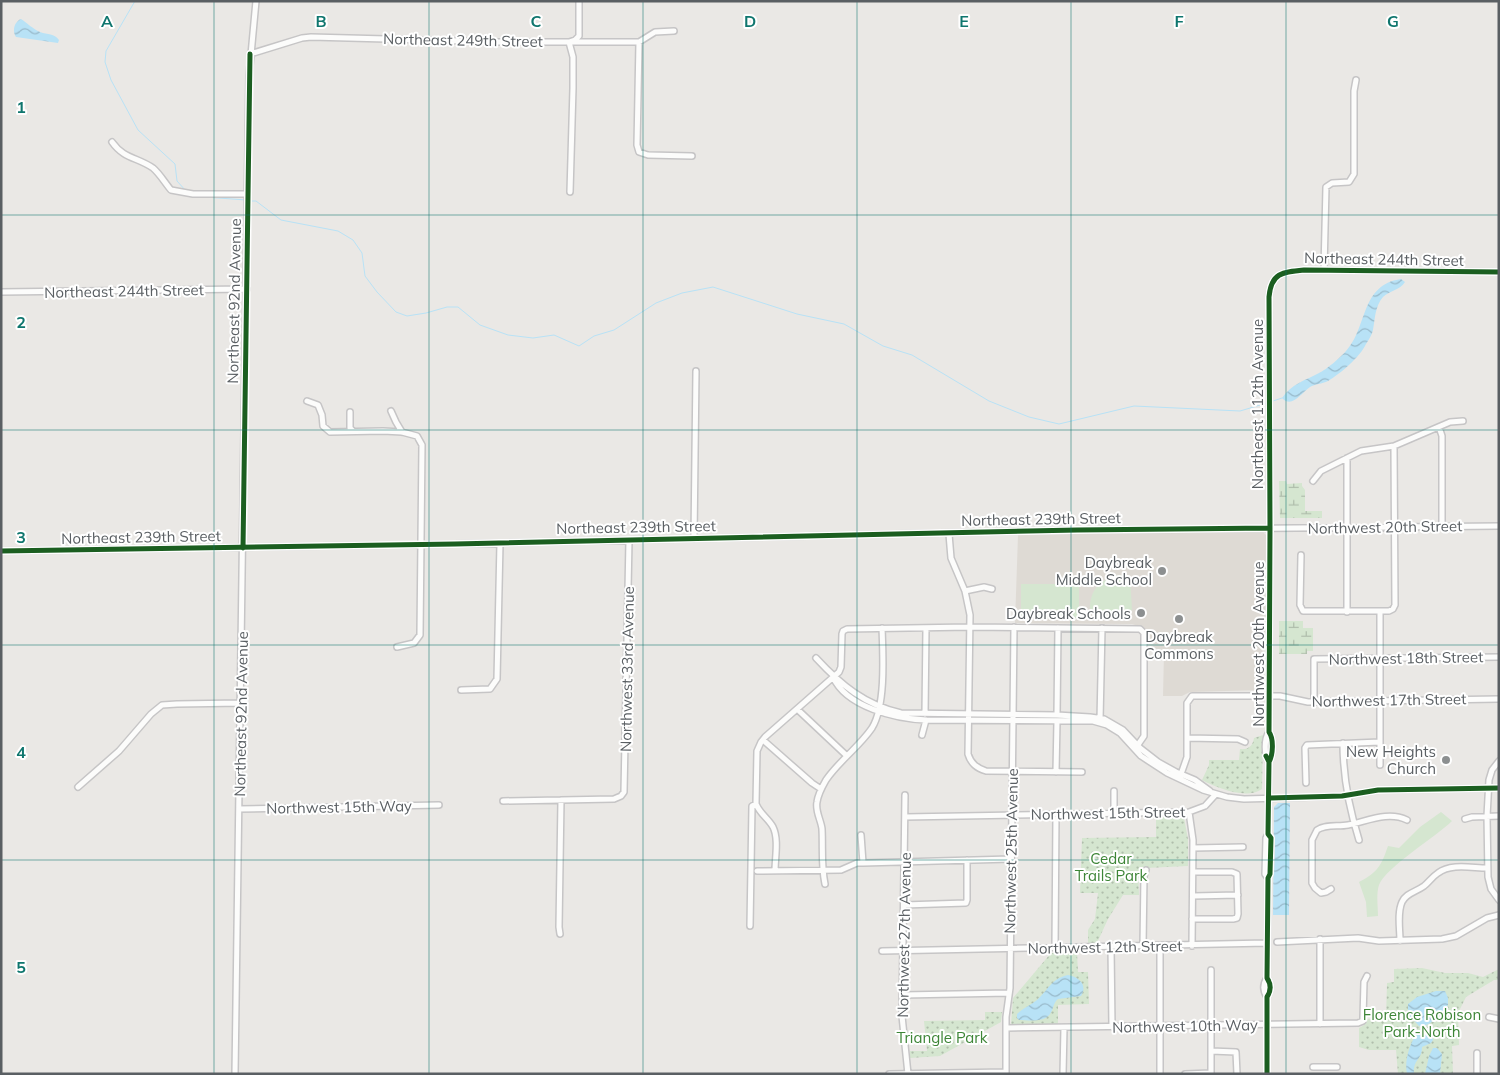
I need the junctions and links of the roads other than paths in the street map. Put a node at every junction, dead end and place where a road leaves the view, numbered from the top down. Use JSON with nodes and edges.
{"nodes":[{"id":1,"x":256,"y":1,"type":"edge"},
{"id":2,"x":579,"y":1,"type":"edge"},
{"id":3,"x":674,"y":31,"type":"dead end"},
{"id":4,"x":569,"y":42,"type":"junction"},
{"id":5,"x":639,"y":42,"type":"junction"},
{"id":6,"x":250,"y":54,"type":"junction"},
{"id":7,"x":1356,"y":80,"type":"dead end"},
{"id":8,"x":112,"y":142,"type":"dead end"},
{"id":9,"x":692,"y":156,"type":"dead end"},
{"id":10,"x":570,"y":192,"type":"dead end"},
{"id":11,"x":248,"y":194,"type":"junction"},
{"id":12,"x":1324,"y":270,"type":"junction"},
{"id":13,"x":1499,"y":272,"type":"edge"},
{"id":14,"x":1273,"y":280,"type":"joint"},
{"id":15,"x":247,"y":289,"type":"junction"},
{"id":16,"x":1,"y":292,"type":"edge"},
{"id":17,"x":696,"y":371,"type":"dead end"},
{"id":18,"x":307,"y":401,"type":"dead end"},
{"id":19,"x":391,"y":411,"type":"dead end"},
{"id":20,"x":350,"y":412,"type":"dead end"},
{"id":21,"x":1463,"y":421,"type":"dead end"},
{"id":22,"x":1439,"y":427,"type":"junction"},
{"id":23,"x":354,"y":431,"type":"junction"},
{"id":24,"x":402,"y":432,"type":"junction"},
{"id":25,"x":1394,"y":446,"type":"junction"},
{"id":26,"x":1347,"y":458,"type":"junction"},
{"id":27,"x":1313,"y":481,"type":"dead end"},
{"id":28,"x":1394,"y":526,"type":"junction"},
{"id":29,"x":1442,"y":526,"type":"junction"},
{"id":30,"x":1499,"y":526,"type":"edge"},
{"id":31,"x":1347,"y":527,"type":"junction"},
{"id":32,"x":1270,"y":528,"type":"junction"},
{"id":33,"x":949,"y":534,"type":"junction"},
{"id":34,"x":694,"y":538,"type":"junction"},
{"id":35,"x":629,"y":540,"type":"junction"},
{"id":36,"x":500,"y":543,"type":"junction"},
{"id":37,"x":420,"y":545,"type":"junction"},
{"id":38,"x":243,"y":548,"type":"junction"},
{"id":39,"x":1,"y":551,"type":"edge"},
{"id":40,"x":1300,"y":555,"type":"dead end"},
{"id":41,"x":992,"y":588,"type":"dead end"},
{"id":42,"x":965,"y":591,"type":"junction"},
{"id":43,"x":1380,"y":611,"type":"junction"},
{"id":44,"x":1347,"y":612,"type":"junction"},
{"id":45,"x":970,"y":627,"type":"junction"},
{"id":46,"x":1014,"y":627,"type":"junction"},
{"id":47,"x":882,"y":628,"type":"junction"},
{"id":48,"x":926,"y":628,"type":"junction"},
{"id":49,"x":1058,"y":628,"type":"junction"},
{"id":50,"x":1102,"y":628,"type":"junction"},
{"id":51,"x":396,"y":647,"type":"dead end"},
{"id":52,"x":1499,"y":657,"type":"edge"},
{"id":53,"x":816,"y":658,"type":"dead end"},
{"id":54,"x":1380,"y":658,"type":"junction"},
{"id":55,"x":833,"y":677,"type":"junction"},
{"id":56,"x":461,"y":690,"type":"dead end"},
{"id":57,"x":1269,"y":696,"type":"junction"},
{"id":58,"x":1499,"y":698,"type":"edge"},
{"id":59,"x":1379,"y":700,"type":"junction"},
{"id":60,"x":1314,"y":702,"type":"junction"},
{"id":61,"x":241,"y":703,"type":"junction"},
{"id":62,"x":797,"y":709,"type":"junction"},
{"id":63,"x":879,"y":710,"type":"junction"},
{"id":64,"x":926,"y":717,"type":"junction"},
{"id":65,"x":968,"y":717,"type":"junction"},
{"id":66,"x":1013,"y":718,"type":"junction"},
{"id":67,"x":1057,"y":718,"type":"junction"},
{"id":68,"x":1100,"y":720,"type":"junction"},
{"id":69,"x":922,"y":735,"type":"dead end"},
{"id":70,"x":1187,"y":738,"type":"junction"},
{"id":71,"x":763,"y":740,"type":"junction"},
{"id":72,"x":1245,"y":742,"type":"dead end"},
{"id":73,"x":1380,"y":742,"type":"junction"},
{"id":74,"x":1342,"y":743,"type":"junction"},
{"id":75,"x":1137,"y":748,"type":"junction"},
{"id":76,"x":847,"y":756,"type":"junction"},
{"id":77,"x":1499,"y":762,"type":"edge"},
{"id":78,"x":1380,"y":765,"type":"dead end"},
{"id":79,"x":1012,"y":771,"type":"junction"},
{"id":80,"x":1056,"y":772,"type":"junction"},
{"id":81,"x":1082,"y":772,"type":"dead end"},
{"id":82,"x":1181,"y":776,"type":"junction"},
{"id":83,"x":1306,"y":783,"type":"dead end"},
{"id":84,"x":78,"y":787,"type":"dead end"},
{"id":85,"x":821,"y":788,"type":"junction"},
{"id":86,"x":1488,"y":788,"type":"junction"},
{"id":87,"x":1499,"y":788,"type":"edge"},
{"id":88,"x":1114,"y":791,"type":"dead end"},
{"id":89,"x":1214,"y":793,"type":"junction"},
{"id":90,"x":905,"y":795,"type":"dead end"},
{"id":91,"x":1348,"y":795,"type":"junction"},
{"id":92,"x":1269,"y":798,"type":"junction"},
{"id":93,"x":502,"y":800,"type":"dead end"},
{"id":94,"x":561,"y":800,"type":"junction"},
{"id":95,"x":756,"y":804,"type":"junction"},
{"id":96,"x":439,"y":805,"type":"dead end"},
{"id":97,"x":239,"y":809,"type":"junction"},
{"id":98,"x":1189,"y":812,"type":"junction"},
{"id":99,"x":1114,"y":813,"type":"junction"},
{"id":100,"x":1056,"y":814,"type":"junction"},
{"id":101,"x":1011,"y":815,"type":"junction"},
{"id":102,"x":1487,"y":816,"type":"junction"},
{"id":103,"x":1499,"y":816,"type":"edge"},
{"id":104,"x":905,"y":817,"type":"junction"},
{"id":105,"x":1465,"y":819,"type":"dead end"},
{"id":106,"x":1407,"y":820,"type":"dead end"},
{"id":107,"x":1354,"y":824,"type":"junction"},
{"id":108,"x":861,"y":835,"type":"dead end"},
{"id":109,"x":1359,"y":840,"type":"dead end"},
{"id":110,"x":1243,"y":847,"type":"dead end"},
{"id":111,"x":1193,"y":848,"type":"junction"},
{"id":112,"x":1011,"y":859,"type":"junction"},
{"id":113,"x":967,"y":860,"type":"junction"},
{"id":114,"x":904,"y":861,"type":"junction"},
{"id":115,"x":863,"y":863,"type":"junction"},
{"id":116,"x":1487,"y":868,"type":"junction"},
{"id":117,"x":822,"y":870,"type":"junction"},
{"id":118,"x":1146,"y":870,"type":"dead end"},
{"id":119,"x":757,"y":871,"type":"dead end"},
{"id":120,"x":775,"y":871,"type":"junction"},
{"id":121,"x":1193,"y":872,"type":"junction"},
{"id":122,"x":825,"y":884,"type":"dead end"},
{"id":123,"x":1331,"y":889,"type":"dead end"},
{"id":124,"x":1238,"y":895,"type":"junction"},
{"id":125,"x":1192,"y":896,"type":"junction"},
{"id":126,"x":1499,"y":900,"type":"edge"},
{"id":127,"x":904,"y":905,"type":"junction"},
{"id":128,"x":1499,"y":914,"type":"edge"},
{"id":129,"x":1192,"y":919,"type":"junction"},
{"id":130,"x":750,"y":926,"type":"dead end"},
{"id":131,"x":560,"y":934,"type":"dead end"},
{"id":132,"x":1320,"y":939,"type":"junction"},
{"id":133,"x":1400,"y":941,"type":"junction"},
{"id":134,"x":1276,"y":942,"type":"dead end"},
{"id":135,"x":1267,"y":944,"type":"junction"},
{"id":136,"x":1143,"y":946,"type":"junction"},
{"id":137,"x":1160,"y":946,"type":"junction"},
{"id":138,"x":1192,"y":946,"type":"junction"},
{"id":139,"x":1111,"y":947,"type":"junction"},
{"id":140,"x":1010,"y":948,"type":"junction"},
{"id":141,"x":1055,"y":948,"type":"junction"},
{"id":142,"x":903,"y":950,"type":"junction"},
{"id":143,"x":882,"y":951,"type":"dead end"},
{"id":144,"x":1211,"y":970,"type":"dead end"},
{"id":145,"x":1367,"y":976,"type":"dead end"},
{"id":146,"x":1009,"y":994,"type":"junction"},
{"id":147,"x":903,"y":995,"type":"junction"},
{"id":148,"x":1489,"y":1017,"type":"dead end"},
{"id":149,"x":1499,"y":1019,"type":"edge"},
{"id":150,"x":1320,"y":1024,"type":"junction"},
{"id":151,"x":1267,"y":1025,"type":"junction"},
{"id":152,"x":1160,"y":1026,"type":"junction"},
{"id":153,"x":1211,"y":1026,"type":"junction"},
{"id":154,"x":1112,"y":1027,"type":"junction"},
{"id":155,"x":1006,"y":1028,"type":"junction"},
{"id":156,"x":1064,"y":1028,"type":"junction"},
{"id":157,"x":1211,"y":1051,"type":"junction"},
{"id":158,"x":1477,"y":1052,"type":"dead end"},
{"id":159,"x":1313,"y":1067,"type":"dead end"},
{"id":160,"x":1324,"y":1067,"type":"junction"},
{"id":161,"x":1338,"y":1067,"type":"dead end"},
{"id":162,"x":908,"y":1073,"type":"edge"},
{"id":163,"x":957,"y":1073,"type":"edge"},
{"id":164,"x":1006,"y":1073,"type":"edge"},
{"id":165,"x":235,"y":1074,"type":"edge"},
{"id":166,"x":889,"y":1074,"type":"edge"},
{"id":167,"x":1064,"y":1074,"type":"edge"},
{"id":168,"x":1160,"y":1074,"type":"edge"},
{"id":169,"x":1185,"y":1074,"type":"edge"},
{"id":170,"x":1211,"y":1074,"type":"edge"},
{"id":171,"x":1238,"y":1074,"type":"edge"},
{"id":172,"x":1267,"y":1074,"type":"edge"},
{"id":173,"x":1324,"y":1074,"type":"edge"},
{"id":174,"x":1477,"y":1074,"type":"edge"}],
"edges":[{"from":1,"to":6,"type":"street","name":"Northeast 92nd Avenue"},
{"from":2,"to":4,"type":"street"},
{"from":3,"to":5,"type":"street","name":"Northeast 249th Street"},
{"from":4,"to":5,"type":"street","name":"Northeast 249th Street"},
{"from":4,"to":6,"type":"street","name":"Northeast 249th Street"},
{"from":4,"to":10,"type":"street"},
{"from":5,"to":9,"type":"street"},
{"from":6,"to":11,"type":"street","name":"Northeast 92nd Avenue"},
{"from":7,"to":12,"type":"street"},
{"from":8,"to":11,"type":"street"},
{"from":11,"to":15,"type":"street","name":"Northeast 92nd Avenue"},
{"from":12,"to":13,"type":"street","name":"Northeast 244th Street"},
{"from":12,"to":14,"type":"street","name":"Northeast 244th Street"},
{"from":14,"to":32,"type":"street","name":"Northeast 112th Avenue"},
{"from":15,"to":16,"type":"street","name":"Northeast 244th Street"},
{"from":15,"to":38,"type":"street","name":"Northeast 92nd Avenue"},
{"from":17,"to":34,"type":"street"},
{"from":18,"to":23,"type":"street"},
{"from":19,"to":24,"type":"street"},
{"from":20,"to":23,"type":"street"},
{"from":21,"to":22,"type":"street"},
{"from":22,"to":25,"type":"street"},
{"from":22,"to":29,"type":"street"},
{"from":23,"to":24,"type":"street"},
{"from":24,"to":37,"type":"street"},
{"from":25,"to":26,"type":"street"},
{"from":25,"to":28,"type":"street"},
{"from":26,"to":27,"type":"street"},
{"from":26,"to":31,"type":"street"},
{"from":28,"to":29,"type":"street","name":"Northwest 20th Street"},
{"from":28,"to":31,"type":"street","name":"Northwest 20th Street"},
{"from":28,"to":43,"type":"street"},
{"from":29,"to":30,"type":"street","name":"Northwest 20th Street"},
{"from":31,"to":32,"type":"street","name":"Northwest 20th Street"},
{"from":31,"to":44,"type":"street"},
{"from":32,"to":33,"type":"street","name":"Northeast 239th Street"},
{"from":32,"to":57,"type":"street","name":"Northwest 20th Avenue"},
{"from":33,"to":34,"type":"street","name":"Northeast 239th Street"},
{"from":33,"to":42,"type":"street"},
{"from":34,"to":35,"type":"street","name":"Northeast 239th Street"},
{"from":35,"to":36,"type":"street","name":"Northeast 239th Street"},
{"from":35,"to":94,"type":"street","name":"Northwest 33rd Avenue"},
{"from":36,"to":37,"type":"street","name":"Northeast 239th Street"},
{"from":36,"to":56,"type":"street"},
{"from":37,"to":38,"type":"street","name":"Northeast 239th Street"},
{"from":37,"to":51,"type":"street"},
{"from":38,"to":39,"type":"street","name":"Northeast 239th Street"},
{"from":38,"to":61,"type":"street","name":"Northeast 92nd Avenue"},
{"from":40,"to":44,"type":"street"},
{"from":41,"to":42,"type":"street"},
{"from":42,"to":45,"type":"street"},
{"from":43,"to":44,"type":"street"},
{"from":43,"to":54,"type":"street"},
{"from":45,"to":46,"type":"street"},
{"from":45,"to":48,"type":"street"},
{"from":45,"to":65,"type":"street"},
{"from":46,"to":49,"type":"street"},
{"from":46,"to":66,"type":"street","name":"Northwest 25th Avenue"},
{"from":47,"to":48,"type":"street"},
{"from":47,"to":55,"type":"street"},
{"from":47,"to":63,"type":"street"},
{"from":48,"to":64,"type":"street"},
{"from":49,"to":50,"type":"street"},
{"from":49,"to":67,"type":"street"},
{"from":50,"to":68,"type":"street"},
{"from":50,"to":75,"type":"street"},
{"from":52,"to":54,"type":"street","name":"Northwest 18th Street"},
{"from":53,"to":55,"type":"street"},
{"from":54,"to":59,"type":"street"},
{"from":54,"to":60,"type":"street","name":"Northwest 18th Street"},
{"from":55,"to":62,"type":"street"},
{"from":55,"to":63,"type":"street"},
{"from":57,"to":60,"type":"street","name":"Northwest 17th Street"},
{"from":57,"to":70,"type":"street","name":"Northwest 17th Street"},
{"from":57,"to":92,"type":"street","name":"Northwest 20th Avenue"},
{"from":58,"to":59,"type":"street","name":"Northwest 17th Street"},
{"from":59,"to":60,"type":"street","name":"Northwest 17th Street"},
{"from":59,"to":73,"type":"street"},
{"from":61,"to":84,"type":"street"},
{"from":61,"to":97,"type":"street","name":"Northeast 92nd Avenue"},
{"from":62,"to":71,"type":"street"},
{"from":62,"to":76,"type":"street"},
{"from":63,"to":64,"type":"street"},
{"from":63,"to":76,"type":"street"},
{"from":64,"to":65,"type":"street"},
{"from":64,"to":69,"type":"street"},
{"from":65,"to":66,"type":"street"},
{"from":65,"to":79,"type":"street"},
{"from":66,"to":67,"type":"street"},
{"from":66,"to":79,"type":"street","name":"Northwest 25th Avenue"},
{"from":67,"to":68,"type":"street"},
{"from":67,"to":80,"type":"street"},
{"from":68,"to":75,"type":"street"},
{"from":70,"to":72,"type":"street"},
{"from":70,"to":82,"type":"street"},
{"from":71,"to":85,"type":"street"},
{"from":71,"to":95,"type":"street"},
{"from":73,"to":74,"type":"street"},
{"from":73,"to":78,"type":"street"},
{"from":74,"to":83,"type":"street"},
{"from":74,"to":91,"type":"street"},
{"from":75,"to":82,"type":"street"},
{"from":76,"to":85,"type":"street"},
{"from":77,"to":86,"type":"street"},
{"from":79,"to":80,"type":"street"},
{"from":79,"to":101,"type":"street","name":"Northwest 25th Avenue"},
{"from":80,"to":81,"type":"street"},
{"from":82,"to":89,"type":"street"},
{"from":85,"to":117,"type":"street"},
{"from":86,"to":87,"type":"street"},
{"from":86,"to":91,"type":"street"},
{"from":86,"to":102,"type":"street"},
{"from":88,"to":99,"type":"street"},
{"from":89,"to":92,"type":"street"},
{"from":89,"to":98,"type":"street","name":"Northwest 15th Street"},
{"from":90,"to":104,"type":"street","name":"Northwest 27th Avenue"},
{"from":91,"to":92,"type":"street"},
{"from":91,"to":107,"type":"street"},
{"from":92,"to":135,"type":"street","name":"Northwest 20th Avenue"},
{"from":93,"to":94,"type":"street"},
{"from":94,"to":131,"type":"street"},
{"from":95,"to":120,"type":"street"},
{"from":95,"to":130,"type":"street"},
{"from":96,"to":97,"type":"street","name":"Northwest 15th Way"},
{"from":97,"to":165,"type":"street","name":"Northeast 92nd Avenue"},
{"from":98,"to":99,"type":"street","name":"Northwest 15th Street"},
{"from":98,"to":111,"type":"street"},
{"from":99,"to":100,"type":"street","name":"Northwest 15th Street"},
{"from":100,"to":101,"type":"street","name":"Northwest 15th Street"},
{"from":100,"to":141,"type":"street"},
{"from":101,"to":104,"type":"street","name":"Northwest 15th Street"},
{"from":101,"to":112,"type":"street","name":"Northwest 25th Avenue"},
{"from":102,"to":103,"type":"street"},
{"from":102,"to":105,"type":"street"},
{"from":102,"to":116,"type":"street"},
{"from":104,"to":114,"type":"street","name":"Northwest 27th Avenue"},
{"from":106,"to":107,"type":"street"},
{"from":107,"to":109,"type":"street"},
{"from":107,"to":123,"type":"street"},
{"from":108,"to":115,"type":"street"},
{"from":110,"to":111,"type":"street"},
{"from":111,"to":121,"type":"street"},
{"from":112,"to":113,"type":"street"},
{"from":112,"to":140,"type":"street","name":"Northwest 25th Avenue"},
{"from":113,"to":114,"type":"street"},
{"from":113,"to":127,"type":"street"},
{"from":114,"to":115,"type":"street"},
{"from":114,"to":127,"type":"street","name":"Northwest 27th Avenue"},
{"from":115,"to":117,"type":"street"},
{"from":116,"to":126,"type":"street"},
{"from":116,"to":133,"type":"street"},
{"from":117,"to":120,"type":"street"},
{"from":117,"to":122,"type":"street"},
{"from":118,"to":136,"type":"street"},
{"from":119,"to":120,"type":"street"},
{"from":121,"to":124,"type":"street"},
{"from":121,"to":125,"type":"street"},
{"from":124,"to":125,"type":"street"},
{"from":124,"to":129,"type":"street"},
{"from":125,"to":129,"type":"street"},
{"from":127,"to":142,"type":"street","name":"Northwest 27th Avenue"},
{"from":128,"to":133,"type":"street"},
{"from":129,"to":138,"type":"street"},
{"from":132,"to":133,"type":"street"},
{"from":132,"to":134,"type":"street"},
{"from":132,"to":150,"type":"street"},
{"from":135,"to":138,"type":"street","name":"Northwest 12th Street"},
{"from":135,"to":151,"type":"street","name":"Northwest 20th Avenue"},
{"from":136,"to":137,"type":"street","name":"Northwest 12th Street"},
{"from":136,"to":139,"type":"street","name":"Northwest 12th Street"},
{"from":137,"to":138,"type":"street","name":"Northwest 12th Street"},
{"from":137,"to":152,"type":"street"},
{"from":139,"to":141,"type":"street","name":"Northwest 12th Street"},
{"from":139,"to":154,"type":"street"},
{"from":140,"to":141,"type":"street","name":"Northwest 12th Street"},
{"from":140,"to":142,"type":"street","name":"Northwest 12th Street"},
{"from":140,"to":146,"type":"street","name":"Northwest 25th Avenue"},
{"from":142,"to":143,"type":"street","name":"Northwest 12th Street"},
{"from":142,"to":147,"type":"street","name":"Northwest 27th Avenue"},
{"from":144,"to":153,"type":"street"},
{"from":145,"to":150,"type":"street","name":"Northwest 10th Way"},
{"from":146,"to":147,"type":"street"},
{"from":146,"to":155,"type":"street","name":"Northwest 25th Avenue"},
{"from":147,"to":162,"type":"street","name":"Northwest 27th Avenue"},
{"from":148,"to":149,"type":"street"},
{"from":150,"to":151,"type":"street","name":"Northwest 10th Way"},
{"from":151,"to":153,"type":"street","name":"Northwest 10th Way"},
{"from":151,"to":172,"type":"street","name":"Northwest 20th Avenue"},
{"from":152,"to":153,"type":"street","name":"Northwest 10th Way"},
{"from":152,"to":154,"type":"street","name":"Northwest 10th Way"},
{"from":152,"to":168,"type":"street"},
{"from":153,"to":157,"type":"street"},
{"from":154,"to":156,"type":"street","name":"Northwest 10th Way"},
{"from":155,"to":156,"type":"street","name":"Northwest 10th Way"},
{"from":155,"to":164,"type":"street","name":"Northwest 25th Avenue"},
{"from":156,"to":167,"type":"street"},
{"from":157,"to":170,"type":"street"},
{"from":157,"to":171,"type":"street"},
{"from":158,"to":174,"type":"street"},
{"from":159,"to":160,"type":"street"},
{"from":160,"to":161,"type":"street"},
{"from":160,"to":173,"type":"street"},
{"from":162,"to":163,"type":"street"},
{"from":162,"to":166,"type":"street"},
{"from":163,"to":164,"type":"street"},
{"from":169,"to":170,"type":"street"}]}
